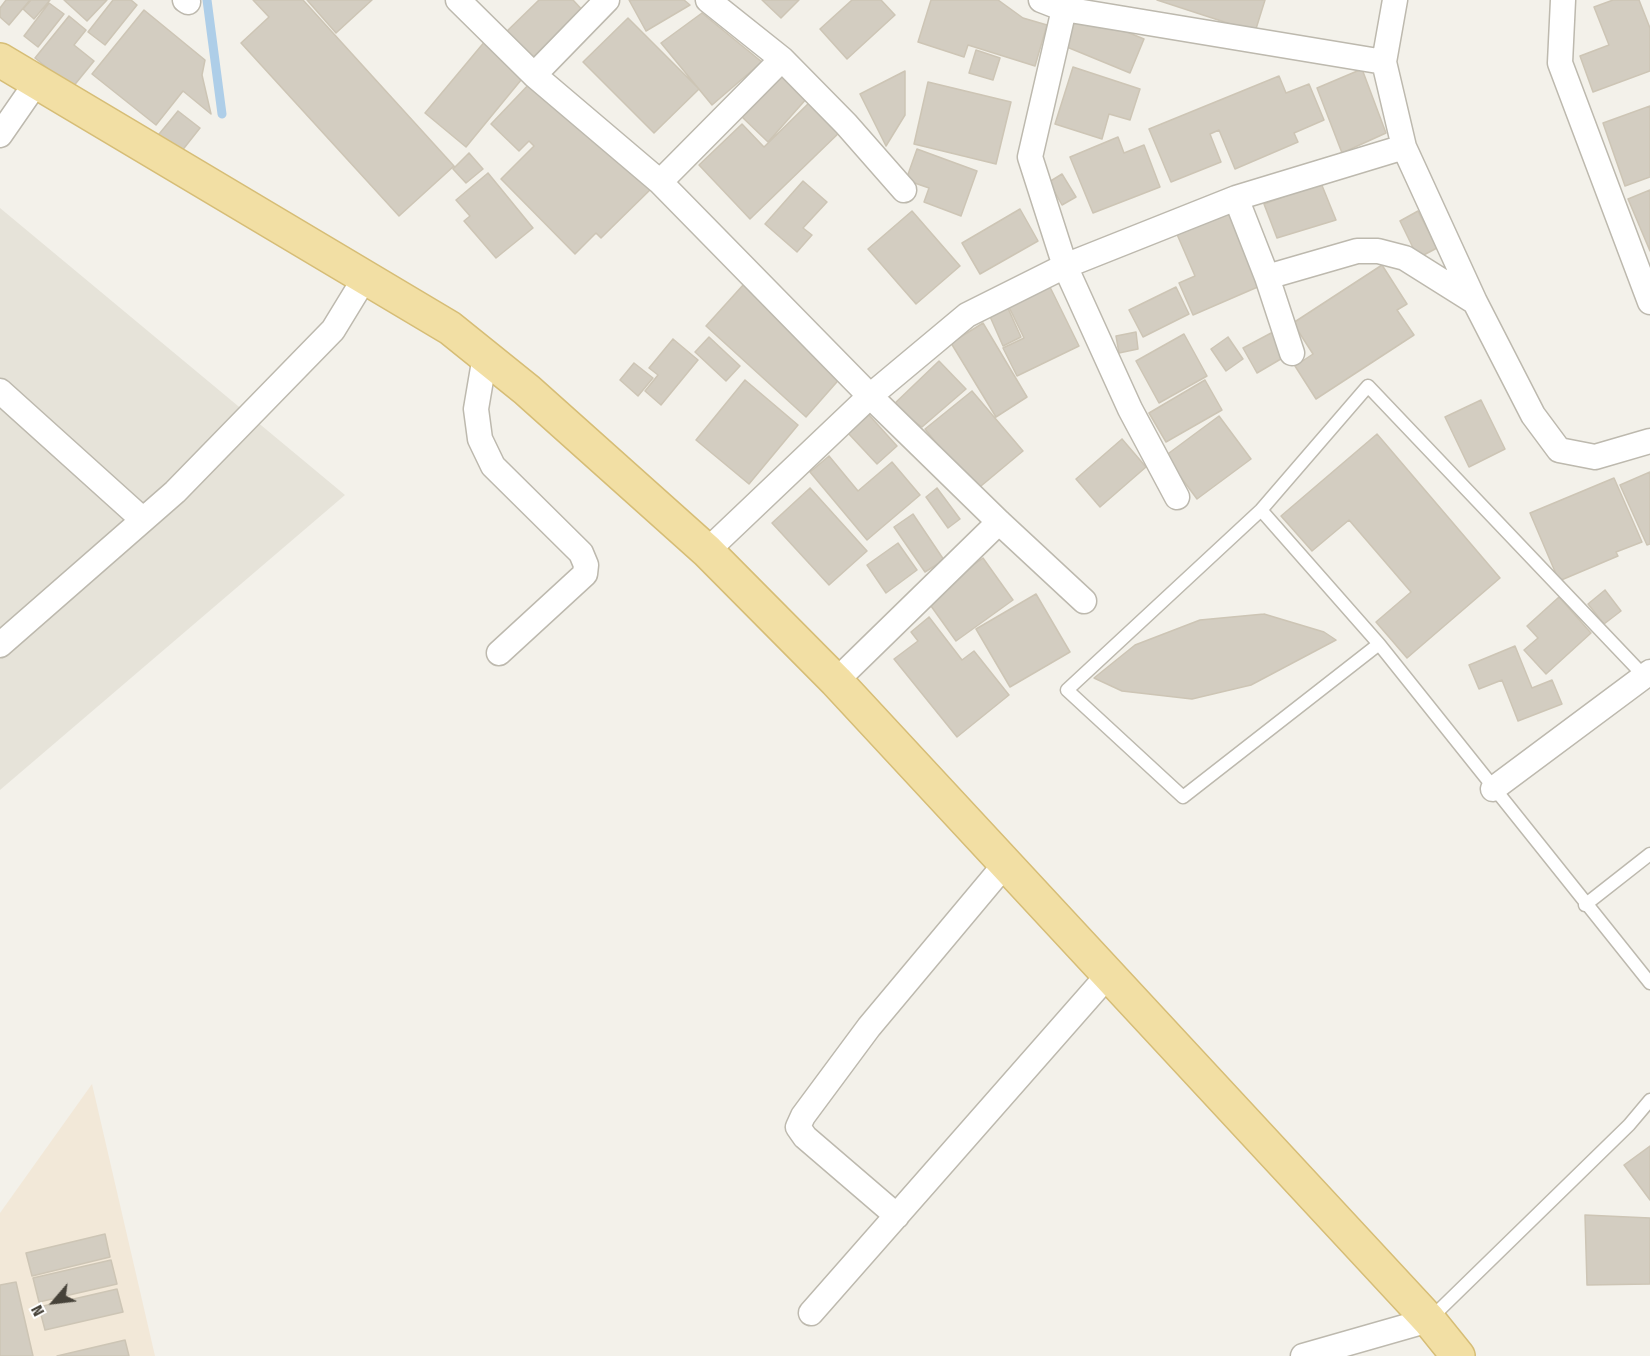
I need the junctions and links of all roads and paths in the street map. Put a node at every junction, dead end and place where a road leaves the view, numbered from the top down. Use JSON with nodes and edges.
{"nodes":[{"id":1,"x":458,"y":0,"type":"edge"},
{"id":2,"x":607,"y":0,"type":"edge"},
{"id":3,"x":708,"y":0,"type":"edge"},
{"id":4,"x":1041,"y":0,"type":"edge"},
{"id":5,"x":1395,"y":0,"type":"edge"},
{"id":6,"x":1563,"y":0,"type":"edge"},
{"id":7,"x":1065,"y":4,"type":"edge"},
{"id":8,"x":782,"y":59,"type":"junction"},
{"id":9,"x":0,"y":60,"type":"edge"},
{"id":10,"x":1384,"y":62,"type":"junction"},
{"id":11,"x":534,"y":75,"type":"junction"},
{"id":12,"x":36,"y":83,"type":"junction"},
{"id":13,"x":0,"y":135,"type":"edge"},
{"id":14,"x":1404,"y":147,"type":"junction"},
{"id":15,"x":660,"y":182,"type":"junction"},
{"id":16,"x":904,"y":190,"type":"dead end"},
{"id":17,"x":1236,"y":198,"type":"junction"},
{"id":18,"x":1065,"y":266,"type":"junction"},
{"id":19,"x":366,"y":276,"type":"junction"},
{"id":20,"x":1267,"y":277,"type":"junction"},
{"id":21,"x":1475,"y":302,"type":"junction"},
{"id":22,"x":1650,"y":302,"type":"edge"},
{"id":23,"x":1292,"y":353,"type":"dead end"},
{"id":24,"x":485,"y":356,"type":"junction"},
{"id":25,"x":0,"y":391,"type":"edge"},
{"id":26,"x":870,"y":396,"type":"junction"},
{"id":27,"x":1650,"y":441,"type":"edge"},
{"id":28,"x":1177,"y":497,"type":"dead end"},
{"id":29,"x":1261,"y":510,"type":"junction"},
{"id":30,"x":142,"y":519,"type":"junction"},
{"id":31,"x":999,"y":522,"type":"junction"},
{"id":32,"x":707,"y":551,"type":"junction"},
{"id":33,"x":1084,"y":601,"type":"dead end"},
{"id":34,"x":1379,"y":644,"type":"junction"},
{"id":35,"x":0,"y":645,"type":"edge"},
{"id":36,"x":499,"y":652,"type":"dead end"},
{"id":37,"x":1648,"y":677,"type":"edge"},
{"id":38,"x":836,"y":681,"type":"junction"},
{"id":39,"x":1493,"y":789,"type":"junction"},
{"id":40,"x":1650,"y":854,"type":"edge"},
{"id":41,"x":1007,"y":862,"type":"junction"},
{"id":42,"x":1585,"y":905,"type":"junction"},
{"id":43,"x":1109,"y":974,"type":"junction"},
{"id":44,"x":1650,"y":983,"type":"edge"},
{"id":45,"x":1650,"y":1100,"type":"edge"},
{"id":46,"x":897,"y":1216,"type":"junction"},
{"id":47,"x":811,"y":1313,"type":"dead end"},
{"id":48,"x":1429,"y":1320,"type":"junction"},
{"id":49,"x":1303,"y":1356,"type":"edge"},
{"id":50,"x":1458,"y":1356,"type":"edge"}],
"edges":[{"from":1,"to":11,"type":"street"},
{"from":2,"to":11,"type":"street"},
{"from":3,"to":8,"type":"street"},
{"from":4,"to":7,"type":"street"},
{"from":5,"to":10,"type":"street"},
{"from":6,"to":22,"type":"street"},
{"from":7,"to":10,"type":"street"},
{"from":7,"to":18,"type":"street"},
{"from":8,"to":15,"type":"street"},
{"from":8,"to":16,"type":"street"},
{"from":9,"to":12,"type":"main road"},
{"from":10,"to":14,"type":"street"},
{"from":11,"to":15,"type":"street"},
{"from":12,"to":13,"type":"street"},
{"from":12,"to":19,"type":"main road"},
{"from":14,"to":17,"type":"street"},
{"from":14,"to":21,"type":"street"},
{"from":15,"to":26,"type":"street"},
{"from":17,"to":18,"type":"street"},
{"from":17,"to":20,"type":"street"},
{"from":18,"to":26,"type":"street"},
{"from":18,"to":28,"type":"street"},
{"from":19,"to":24,"type":"main road"},
{"from":19,"to":30,"type":"street"},
{"from":20,"to":21,"type":"street"},
{"from":20,"to":23,"type":"street"},
{"from":21,"to":27,"type":"street"},
{"from":24,"to":32,"type":"main road"},
{"from":24,"to":36,"type":"street"},
{"from":25,"to":30,"type":"street"},
{"from":26,"to":31,"type":"street"},
{"from":26,"to":32,"type":"street"},
{"from":29,"to":34,"type":"lane"},
{"from":29,"to":34,"type":"lane"},
{"from":29,"to":37,"type":"lane"},
{"from":30,"to":35,"type":"street"},
{"from":31,"to":33,"type":"street"},
{"from":31,"to":38,"type":"street"},
{"from":32,"to":38,"type":"main road"},
{"from":34,"to":39,"type":"lane"},
{"from":37,"to":39,"type":"street"},
{"from":38,"to":41,"type":"main road"},
{"from":39,"to":42,"type":"lane"},
{"from":40,"to":42,"type":"lane"},
{"from":41,"to":43,"type":"main road"},
{"from":41,"to":46,"type":"street"},
{"from":42,"to":44,"type":"lane"},
{"from":43,"to":46,"type":"street"},
{"from":43,"to":48,"type":"main road"},
{"from":45,"to":48,"type":"lane"},
{"from":46,"to":47,"type":"street"},
{"from":48,"to":49,"type":"street"},
{"from":48,"to":50,"type":"main road"}]}
